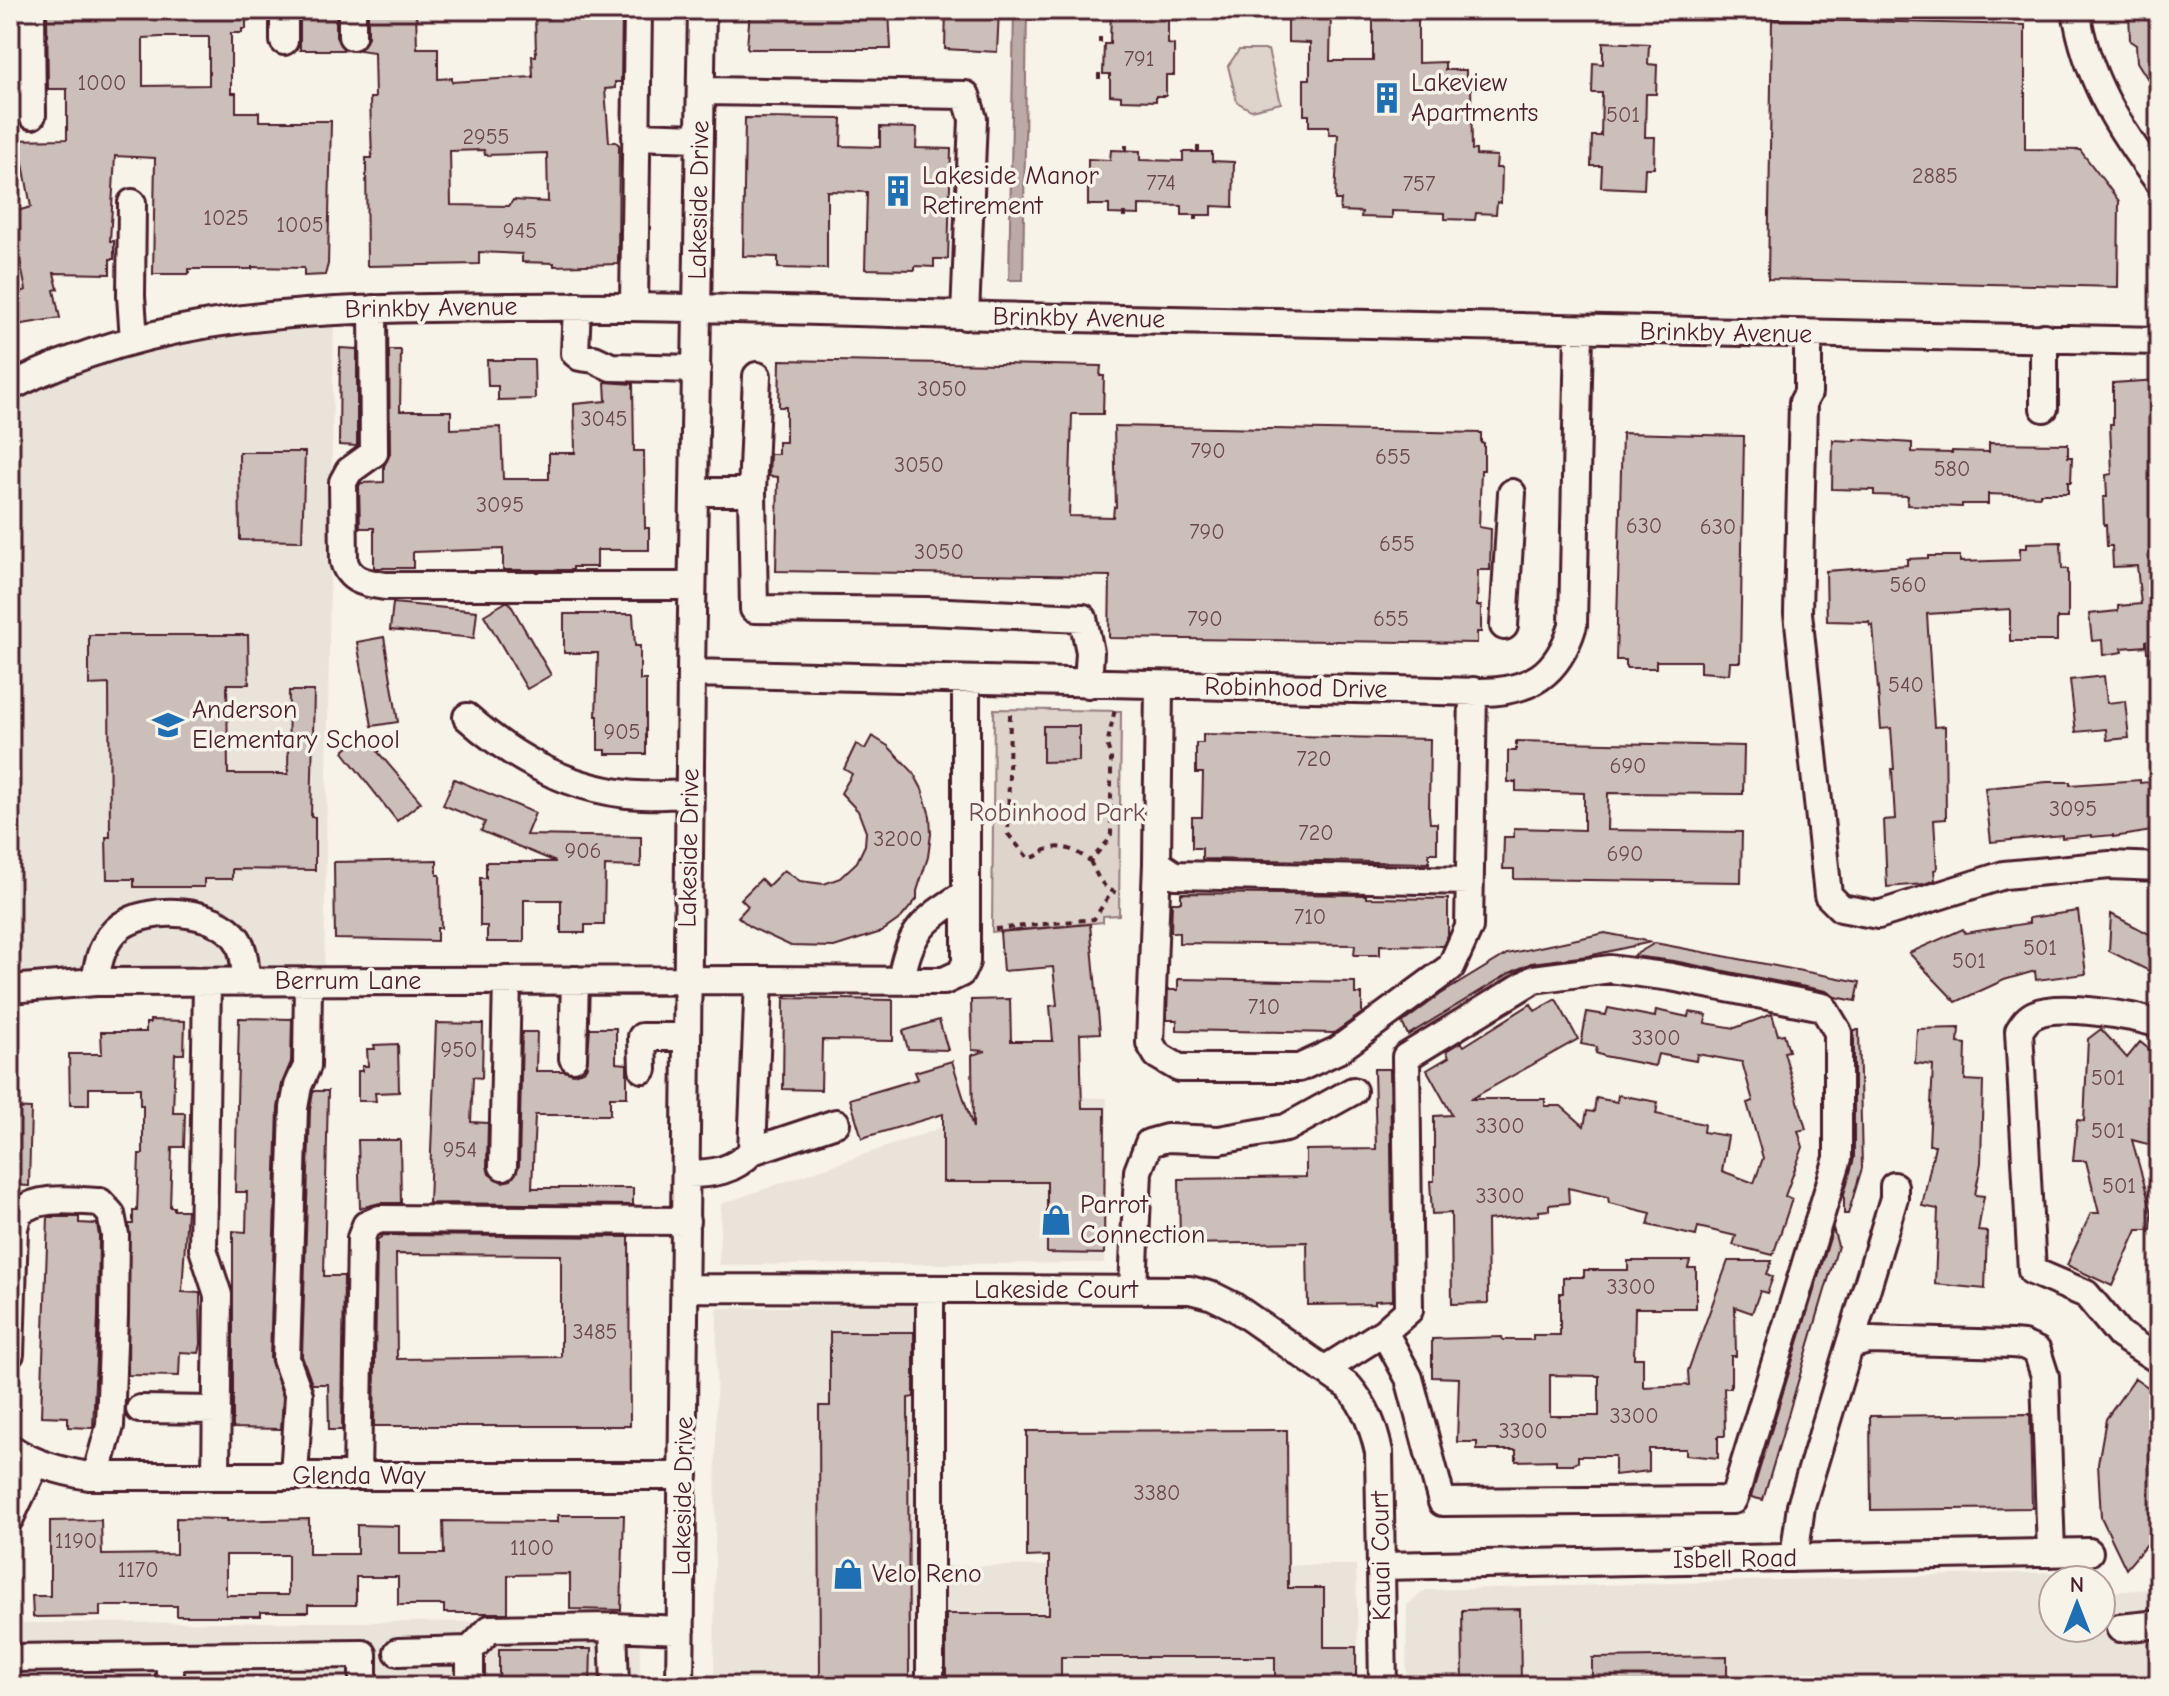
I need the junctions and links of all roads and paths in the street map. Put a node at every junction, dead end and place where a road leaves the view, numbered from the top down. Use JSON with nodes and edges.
{"nodes":[{"id":1,"x":31,"y":10,"type":"edge"},
{"id":2,"x":284,"y":10,"type":"edge"},
{"id":3,"x":638,"y":10,"type":"edge"},
{"id":4,"x":702,"y":10,"type":"edge"},
{"id":5,"x":2076,"y":10,"type":"edge"},
{"id":6,"x":1100,"y":35,"type":"dead end"},
{"id":7,"x":284,"y":41,"type":"dead end"},
{"id":8,"x":1100,"y":43,"type":"dead end"},
{"id":9,"x":1099,"y":72,"type":"dead end"},
{"id":10,"x":1099,"y":79,"type":"dead end"},
{"id":11,"x":701,"y":91,"type":"junction"},
{"id":12,"x":32,"y":115,"type":"dead end"},
{"id":13,"x":636,"y":136,"type":"junction"},
{"id":14,"x":700,"y":138,"type":"junction"},
{"id":15,"x":2159,"y":182,"type":"edge"},
{"id":16,"x":132,"y":203,"type":"dead end"},
{"id":17,"x":1124,"y":212,"type":"dead end"},
{"id":18,"x":1196,"y":214,"type":"dead end"},
{"id":19,"x":1124,"y":220,"type":"dead end"},
{"id":20,"x":1196,"y":221,"type":"dead end"},
{"id":21,"x":577,"y":306,"type":"junction"},
{"id":22,"x":634,"y":306,"type":"junction"},
{"id":23,"x":698,"y":308,"type":"junction"},
{"id":24,"x":373,"y":309,"type":"junction"},
{"id":25,"x":965,"y":316,"type":"junction"},
{"id":26,"x":1579,"y":330,"type":"junction"},
{"id":27,"x":1808,"y":334,"type":"junction"},
{"id":28,"x":2044,"y":337,"type":"junction"},
{"id":29,"x":134,"y":340,"type":"junction"},
{"id":30,"x":2159,"y":341,"type":"edge"},
{"id":31,"x":697,"y":369,"type":"junction"},
{"id":32,"x":757,"y":376,"type":"dead end"},
{"id":33,"x":10,"y":387,"type":"edge"},
{"id":34,"x":2044,"y":408,"type":"dead end"},
{"id":35,"x":695,"y":492,"type":"junction"},
{"id":36,"x":752,"y":492,"type":"junction"},
{"id":37,"x":1512,"y":493,"type":"dead end"},
{"id":38,"x":692,"y":586,"type":"junction"},
{"id":39,"x":1504,"y":626,"type":"dead end"},
{"id":40,"x":691,"y":673,"type":"junction"},
{"id":41,"x":966,"y":681,"type":"junction"},
{"id":42,"x":1088,"y":684,"type":"junction"},
{"id":43,"x":1159,"y":685,"type":"junction"},
{"id":44,"x":1473,"y":691,"type":"junction"},
{"id":45,"x":1115,"y":709,"type":"dead end"},
{"id":46,"x":1010,"y":714,"type":"dead end"},
{"id":47,"x":467,"y":717,"type":"dead end"},
{"id":48,"x":690,"y":794,"type":"junction"},
{"id":49,"x":1090,"y":861,"type":"junction"},
{"id":50,"x":1157,"y":863,"type":"junction"},
{"id":51,"x":2159,"y":867,"type":"edge"},
{"id":52,"x":1469,"y":881,"type":"junction"},
{"id":53,"x":966,"y":893,"type":"junction"},
{"id":54,"x":995,"y":929,"type":"dead end"},
{"id":55,"x":687,"y":979,"type":"junction"},
{"id":56,"x":507,"y":980,"type":"junction"},
{"id":57,"x":575,"y":980,"type":"junction"},
{"id":58,"x":759,"y":980,"type":"junction"},
{"id":59,"x":308,"y":981,"type":"junction"},
{"id":60,"x":901,"y":981,"type":"junction"},
{"id":61,"x":95,"y":982,"type":"junction"},
{"id":62,"x":207,"y":982,"type":"junction"},
{"id":63,"x":246,"y":982,"type":"junction"},
{"id":64,"x":10,"y":989,"type":"edge"},
{"id":65,"x":2159,"y":1024,"type":"edge"},
{"id":66,"x":687,"y":1037,"type":"junction"},
{"id":67,"x":573,"y":1058,"type":"dead end"},
{"id":68,"x":643,"y":1069,"type":"dead end"},
{"id":69,"x":1353,"y":1091,"type":"dead end"},
{"id":70,"x":836,"y":1123,"type":"dead end"},
{"id":71,"x":752,"y":1151,"type":"junction"},
{"id":72,"x":503,"y":1166,"type":"dead end"},
{"id":73,"x":687,"y":1174,"type":"junction"},
{"id":74,"x":1894,"y":1186,"type":"dead end"},
{"id":75,"x":686,"y":1221,"type":"junction"},
{"id":76,"x":686,"y":1288,"type":"junction"},
{"id":77,"x":930,"y":1290,"type":"junction"},
{"id":78,"x":1133,"y":1290,"type":"junction"},
{"id":79,"x":1384,"y":1332,"type":"junction"},
{"id":80,"x":1850,"y":1345,"type":"junction"},
{"id":81,"x":10,"y":1354,"type":"edge"},
{"id":82,"x":2159,"y":1360,"type":"edge"},
{"id":83,"x":1324,"y":1370,"type":"junction"},
{"id":84,"x":140,"y":1409,"type":"dead end"},
{"id":85,"x":217,"y":1410,"type":"junction"},
{"id":86,"x":1374,"y":1427,"type":"joint"},
{"id":87,"x":10,"y":1448,"type":"edge"},
{"id":88,"x":36,"y":1463,"type":"junction"},
{"id":89,"x":96,"y":1476,"type":"junction"},
{"id":90,"x":216,"y":1476,"type":"junction"},
{"id":91,"x":294,"y":1476,"type":"junction"},
{"id":92,"x":357,"y":1476,"type":"junction"},
{"id":93,"x":684,"y":1476,"type":"junction"},
{"id":94,"x":10,"y":1518,"type":"edge"},
{"id":95,"x":2089,"y":1552,"type":"dead end"},
{"id":96,"x":2051,"y":1553,"type":"junction"},
{"id":97,"x":1794,"y":1558,"type":"junction"},
{"id":98,"x":1381,"y":1566,"type":"junction"},
{"id":99,"x":2159,"y":1624,"type":"edge"},
{"id":100,"x":613,"y":1627,"type":"junction"},
{"id":101,"x":2120,"y":1628,"type":"dead end"},
{"id":102,"x":681,"y":1630,"type":"junction"},
{"id":103,"x":470,"y":1650,"type":"junction"},
{"id":104,"x":398,"y":1652,"type":"dead end"},
{"id":105,"x":170,"y":1656,"type":"junction"},
{"id":106,"x":10,"y":1658,"type":"edge"},
{"id":107,"x":170,"y":1686,"type":"edge"},
{"id":108,"x":363,"y":1686,"type":"edge"},
{"id":109,"x":470,"y":1686,"type":"edge"},
{"id":110,"x":615,"y":1686,"type":"edge"},
{"id":111,"x":680,"y":1686,"type":"edge"},
{"id":112,"x":930,"y":1686,"type":"edge"},
{"id":113,"x":1383,"y":1686,"type":"edge"}],
"edges":[{"from":1,"to":12,"type":"street"},
{"from":2,"to":7,"type":"street"},
{"from":3,"to":13,"type":"street"},
{"from":4,"to":11,"type":"street","name":"Lakeside Drive"},
{"from":5,"to":15,"type":"street"},
{"from":6,"to":8,"type":"path"},
{"from":9,"to":10,"type":"path"},
{"from":11,"to":14,"type":"street","name":"Lakeside Drive"},
{"from":11,"to":25,"type":"street"},
{"from":13,"to":14,"type":"street"},
{"from":13,"to":22,"type":"street"},
{"from":14,"to":23,"type":"street","name":"Lakeside Drive"},
{"from":16,"to":29,"type":"street"},
{"from":17,"to":19,"type":"path"},
{"from":18,"to":20,"type":"path"},
{"from":21,"to":22,"type":"street","name":"Brinkby Avenue"},
{"from":21,"to":24,"type":"street","name":"Brinkby Avenue"},
{"from":21,"to":31,"type":"street"},
{"from":22,"to":23,"type":"street","name":"Brinkby Avenue"},
{"from":23,"to":25,"type":"street","name":"Brinkby Avenue"},
{"from":23,"to":31,"type":"street","name":"Lakeside Drive"},
{"from":24,"to":29,"type":"street","name":"Brinkby Avenue"},
{"from":24,"to":38,"type":"street"},
{"from":25,"to":26,"type":"street","name":"Brinkby Avenue"},
{"from":26,"to":27,"type":"street","name":"Brinkby Avenue"},
{"from":26,"to":44,"type":"street","name":"Robinhood Drive"},
{"from":27,"to":28,"type":"street","name":"Brinkby Avenue"},
{"from":27,"to":51,"type":"street"},
{"from":28,"to":30,"type":"street","name":"Brinkby Avenue"},
{"from":28,"to":34,"type":"street"},
{"from":29,"to":33,"type":"street","name":"Brinkby Avenue"},
{"from":31,"to":35,"type":"street","name":"Lakeside Drive"},
{"from":32,"to":36,"type":"street"},
{"from":35,"to":36,"type":"street"},
{"from":35,"to":38,"type":"street","name":"Lakeside Drive"},
{"from":36,"to":42,"type":"street"},
{"from":37,"to":39,"type":"street"},
{"from":38,"to":40,"type":"street","name":"Lakeside Drive"},
{"from":40,"to":41,"type":"street","name":"Robinhood Drive"},
{"from":40,"to":48,"type":"street","name":"Lakeside Drive"},
{"from":41,"to":42,"type":"street","name":"Robinhood Drive"},
{"from":41,"to":53,"type":"street"},
{"from":42,"to":43,"type":"street","name":"Robinhood Drive"},
{"from":43,"to":44,"type":"street","name":"Robinhood Drive"},
{"from":43,"to":50,"type":"street"},
{"from":44,"to":52,"type":"street"},
{"from":45,"to":49,"type":"path"},
{"from":46,"to":49,"type":"path"},
{"from":47,"to":48,"type":"street"},
{"from":48,"to":55,"type":"street","name":"Lakeside Drive"},
{"from":49,"to":54,"type":"path"},
{"from":50,"to":52,"type":"street"},
{"from":50,"to":52,"type":"street"},
{"from":53,"to":60,"type":"street"},
{"from":53,"to":60,"type":"street","name":"Berrum Lane"},
{"from":55,"to":57,"type":"street","name":"Berrum Lane"},
{"from":55,"to":58,"type":"street","name":"Berrum Lane"},
{"from":55,"to":66,"type":"street","name":"Lakeside Drive"},
{"from":56,"to":57,"type":"street","name":"Berrum Lane"},
{"from":56,"to":59,"type":"street","name":"Berrum Lane"},
{"from":56,"to":72,"type":"street"},
{"from":57,"to":67,"type":"street"},
{"from":58,"to":60,"type":"street","name":"Berrum Lane"},
{"from":58,"to":71,"type":"street"},
{"from":59,"to":63,"type":"street","name":"Berrum Lane"},
{"from":59,"to":91,"type":"street"},
{"from":61,"to":62,"type":"street","name":"Berrum Lane"},
{"from":61,"to":63,"type":"street"},
{"from":61,"to":64,"type":"street","name":"Berrum Lane"},
{"from":62,"to":63,"type":"street","name":"Berrum Lane"},
{"from":62,"to":85,"type":"street"},
{"from":65,"to":82,"type":"street"},
{"from":66,"to":68,"type":"street"},
{"from":66,"to":73,"type":"street","name":"Lakeside Drive"},
{"from":69,"to":78,"type":"street"},
{"from":70,"to":71,"type":"street"},
{"from":71,"to":73,"type":"street"},
{"from":73,"to":75,"type":"street","name":"Lakeside Drive"},
{"from":74,"to":80,"type":"street"},
{"from":75,"to":76,"type":"street","name":"Lakeside Drive"},
{"from":75,"to":92,"type":"street"},
{"from":76,"to":77,"type":"street","name":"Lakeside Court"},
{"from":76,"to":93,"type":"street","name":"Lakeside Drive"},
{"from":77,"to":78,"type":"street","name":"Lakeside Court"},
{"from":77,"to":112,"type":"street"},
{"from":78,"to":83,"type":"street","name":"Lakeside Court"},
{"from":79,"to":79,"type":"street"},
{"from":79,"to":83,"type":"street"},
{"from":80,"to":96,"type":"street"},
{"from":80,"to":97,"type":"street"},
{"from":81,"to":89,"type":"street"},
{"from":83,"to":86,"type":"street","name":"Lakeside Court"},
{"from":84,"to":85,"type":"street"},
{"from":85,"to":90,"type":"street"},
{"from":86,"to":98,"type":"street","name":"Kauai Court"},
{"from":87,"to":88,"type":"street","name":"Glenda Way"},
{"from":88,"to":89,"type":"street","name":"Glenda Way"},
{"from":88,"to":94,"type":"street"},
{"from":89,"to":90,"type":"street","name":"Glenda Way"},
{"from":90,"to":91,"type":"street","name":"Glenda Way"},
{"from":91,"to":92,"type":"street","name":"Glenda Way"},
{"from":92,"to":93,"type":"street","name":"Glenda Way"},
{"from":93,"to":102,"type":"street","name":"Lakeside Drive"},
{"from":95,"to":96,"type":"street","name":"Isbell Road"},
{"from":96,"to":97,"type":"street","name":"Isbell Road"},
{"from":97,"to":98,"type":"street","name":"Isbell Road"},
{"from":98,"to":113,"type":"street","name":"Kauai Court"},
{"from":99,"to":101,"type":"street"},
{"from":100,"to":102,"type":"street"},
{"from":100,"to":103,"type":"street"},
{"from":100,"to":110,"type":"street"},
{"from":102,"to":111,"type":"street","name":"Lakeside Drive"},
{"from":103,"to":104,"type":"street"},
{"from":103,"to":109,"type":"street"},
{"from":105,"to":106,"type":"street"},
{"from":105,"to":107,"type":"street"},
{"from":105,"to":108,"type":"street"}]}
